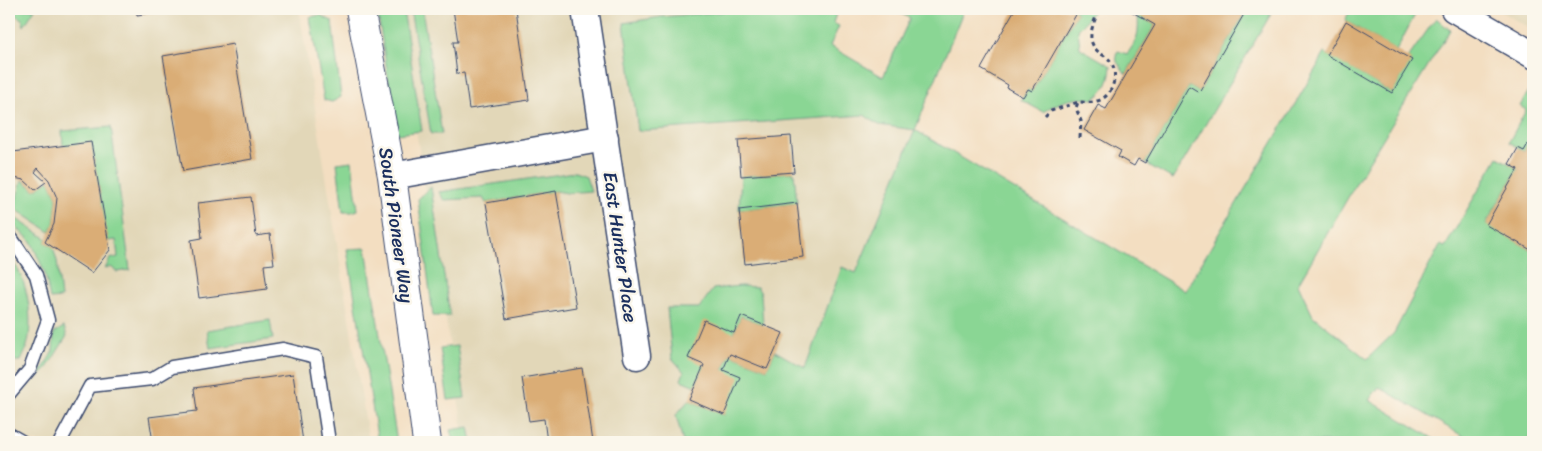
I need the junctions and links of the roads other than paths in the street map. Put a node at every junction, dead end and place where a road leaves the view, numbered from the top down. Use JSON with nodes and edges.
{"nodes":[{"id":1,"x":360,"y":9,"type":"edge"},
{"id":2,"x":585,"y":9,"type":"edge"},
{"id":3,"x":1454,"y":9,"type":"edge"},
{"id":4,"x":1533,"y":55,"type":"edge"},
{"id":5,"x":605,"y":138,"type":"junction"},
{"id":6,"x":392,"y":176,"type":"junction"},
{"id":7,"x":12,"y":239,"type":"dead end"},
{"id":8,"x":637,"y":356,"type":"dead end"},
{"id":9,"x":9,"y":394,"type":"edge"},
{"id":10,"x":9,"y":434,"type":"edge"},
{"id":11,"x":23,"y":442,"type":"edge"},
{"id":12,"x":60,"y":442,"type":"edge"},
{"id":13,"x":329,"y":442,"type":"edge"},
{"id":14,"x":427,"y":442,"type":"edge"}],
"edges":[{"from":1,"to":6,"type":"main road","name":"South Pioneer Way"},
{"from":2,"to":5,"type":"street","name":"East Hunter Place"},
{"from":3,"to":4,"type":"street"},
{"from":5,"to":6,"type":"street"},
{"from":5,"to":8,"type":"street","name":"East Hunter Place"},
{"from":6,"to":14,"type":"main road","name":"South Pioneer Way"},
{"from":7,"to":9,"type":"lane"},
{"from":10,"to":11,"type":"lane"},
{"from":12,"to":13,"type":"lane"}]}
